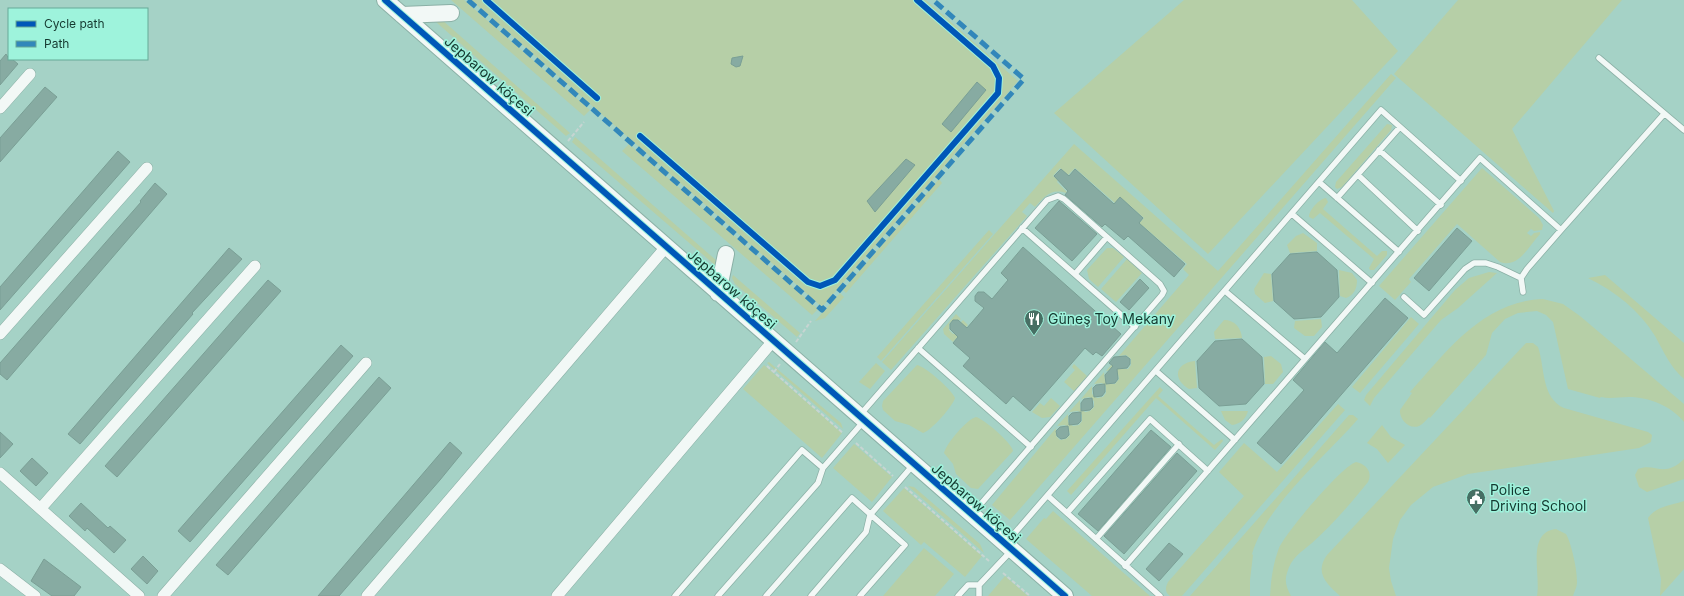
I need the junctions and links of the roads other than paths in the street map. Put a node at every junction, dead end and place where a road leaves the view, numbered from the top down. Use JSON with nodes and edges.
{"nodes":[{"id":1,"x":385,"y":0,"type":"edge"},
{"id":2,"x":451,"y":13,"type":"dead end"},
{"id":3,"x":402,"y":15,"type":"junction"},
{"id":4,"x":1599,"y":58,"type":"dead end"},
{"id":5,"x":30,"y":74,"type":"dead end"},
{"id":6,"x":0,"y":108,"type":"edge"},
{"id":7,"x":1664,"y":114,"type":"junction"},
{"id":8,"x":1400,"y":127,"type":"junction"},
{"id":9,"x":1684,"y":130,"type":"edge"},
{"id":10,"x":1379,"y":150,"type":"junction"},
{"id":11,"x":147,"y":168,"type":"dead end"},
{"id":12,"x":1358,"y":175,"type":"junction"},
{"id":13,"x":1461,"y":181,"type":"junction"},
{"id":14,"x":1319,"y":182,"type":"junction"},
{"id":15,"x":1337,"y":198,"type":"junction"},
{"id":16,"x":1440,"y":205,"type":"junction"},
{"id":17,"x":1292,"y":214,"type":"junction"},
{"id":18,"x":1022,"y":228,"type":"junction"},
{"id":19,"x":1561,"y":230,"type":"junction"},
{"id":20,"x":1418,"y":231,"type":"junction"},
{"id":21,"x":1107,"y":237,"type":"junction"},
{"id":22,"x":666,"y":247,"type":"junction"},
{"id":23,"x":1399,"y":252,"type":"junction"},
{"id":24,"x":726,"y":254,"type":"dead end"},
{"id":25,"x":255,"y":266,"type":"dead end"},
{"id":26,"x":1075,"y":274,"type":"junction"},
{"id":27,"x":1521,"y":278,"type":"junction"},
{"id":28,"x":1372,"y":283,"type":"junction"},
{"id":29,"x":1225,"y":291,"type":"junction"},
{"id":30,"x":1523,"y":292,"type":"dead end"},
{"id":31,"x":718,"y":293,"type":"junction"},
{"id":32,"x":1404,"y":297,"type":"dead end"},
{"id":33,"x":1135,"y":327,"type":"junction"},
{"id":34,"x":0,"y":334,"type":"edge"},
{"id":35,"x":773,"y":341,"type":"junction"},
{"id":36,"x":918,"y":348,"type":"junction"},
{"id":37,"x":1305,"y":360,"type":"junction"},
{"id":38,"x":366,"y":363,"type":"dead end"},
{"id":39,"x":1156,"y":371,"type":"junction"},
{"id":40,"x":862,"y":418,"type":"junction"},
{"id":41,"x":1235,"y":440,"type":"junction"},
{"id":42,"x":1179,"y":444,"type":"junction"},
{"id":43,"x":1031,"y":447,"type":"junction"},
{"id":44,"x":914,"y":464,"type":"junction"},
{"id":45,"x":823,"y":468,"type":"junction"},
{"id":46,"x":1208,"y":471,"type":"junction"},
{"id":47,"x":0,"y":473,"type":"edge"},
{"id":48,"x":1048,"y":496,"type":"junction"},
{"id":49,"x":41,"y":508,"type":"junction"},
{"id":50,"x":1067,"y":513,"type":"junction"},
{"id":51,"x":870,"y":514,"type":"junction"},
{"id":52,"x":972,"y":515,"type":"junction"},
{"id":53,"x":1096,"y":539,"type":"junction"},
{"id":54,"x":1009,"y":547,"type":"junction"},
{"id":55,"x":1125,"y":566,"type":"junction"},
{"id":56,"x":0,"y":569,"type":"edge"},
{"id":57,"x":979,"y":585,"type":"junction"},
{"id":58,"x":35,"y":596,"type":"edge"},
{"id":59,"x":139,"y":596,"type":"edge"},
{"id":60,"x":163,"y":596,"type":"edge"},
{"id":61,"x":368,"y":596,"type":"edge"},
{"id":62,"x":557,"y":596,"type":"edge"},
{"id":63,"x":675,"y":596,"type":"edge"},
{"id":64,"x":718,"y":596,"type":"edge"},
{"id":65,"x":766,"y":596,"type":"edge"},
{"id":66,"x":811,"y":596,"type":"edge"},
{"id":67,"x":860,"y":596,"type":"edge"},
{"id":68,"x":958,"y":596,"type":"edge"},
{"id":69,"x":979,"y":596,"type":"edge"},
{"id":70,"x":1065,"y":596,"type":"edge"},
{"id":71,"x":1160,"y":596,"type":"edge"}],
"edges":[{"from":1,"to":3,"type":"street","name":"Jepbarow köçesi"},
{"from":2,"to":3,"type":"street"},
{"from":3,"to":22,"type":"street","name":"Jepbarow köçesi"},
{"from":4,"to":7,"type":"lane"},
{"from":5,"to":6,"type":"street"},
{"from":7,"to":9,"type":"lane"},
{"from":7,"to":19,"type":"lane"},
{"from":8,"to":10,"type":"lane"},
{"from":8,"to":13,"type":"lane"},
{"from":8,"to":14,"type":"lane"},
{"from":10,"to":12,"type":"lane"},
{"from":10,"to":16,"type":"lane"},
{"from":11,"to":34,"type":"street"},
{"from":12,"to":15,"type":"lane"},
{"from":12,"to":20,"type":"lane"},
{"from":13,"to":16,"type":"lane"},
{"from":13,"to":19,"type":"lane"},
{"from":14,"to":15,"type":"lane"},
{"from":14,"to":17,"type":"lane"},
{"from":15,"to":23,"type":"lane"},
{"from":16,"to":20,"type":"lane"},
{"from":17,"to":28,"type":"lane"},
{"from":17,"to":29,"type":"lane"},
{"from":18,"to":21,"type":"lane"},
{"from":18,"to":26,"type":"lane"},
{"from":18,"to":36,"type":"lane"},
{"from":19,"to":27,"type":"lane"},
{"from":20,"to":23,"type":"lane"},
{"from":21,"to":26,"type":"lane"},
{"from":21,"to":33,"type":"lane"},
{"from":22,"to":31,"type":"street","name":"Jepbarow köçesi"},
{"from":22,"to":61,"type":"street"},
{"from":23,"to":28,"type":"lane"},
{"from":24,"to":31,"type":"street"},
{"from":25,"to":49,"type":"street"},
{"from":26,"to":33,"type":"lane"},
{"from":27,"to":30,"type":"lane"},
{"from":27,"to":32,"type":"lane"},
{"from":28,"to":37,"type":"lane"},
{"from":29,"to":37,"type":"lane"},
{"from":29,"to":39,"type":"lane"},
{"from":31,"to":35,"type":"street","name":"Jepbarow köçesi"},
{"from":33,"to":43,"type":"lane"},
{"from":35,"to":40,"type":"street","name":"Jepbarow köçesi"},
{"from":35,"to":62,"type":"street"},
{"from":36,"to":40,"type":"lane"},
{"from":36,"to":43,"type":"lane"},
{"from":37,"to":41,"type":"lane"},
{"from":38,"to":60,"type":"street"},
{"from":39,"to":41,"type":"lane"},
{"from":39,"to":48,"type":"lane"},
{"from":40,"to":44,"type":"street","name":"Jepbarow köçesi"},
{"from":40,"to":45,"type":"lane"},
{"from":41,"to":46,"type":"lane"},
{"from":42,"to":46,"type":"lane"},
{"from":42,"to":50,"type":"lane"},
{"from":42,"to":53,"type":"lane"},
{"from":43,"to":52,"type":"lane"},
{"from":44,"to":51,"type":"lane"},
{"from":44,"to":52,"type":"street","name":"Jepbarow köçesi"},
{"from":45,"to":63,"type":"lane"},
{"from":45,"to":64,"type":"lane"},
{"from":46,"to":55,"type":"lane"},
{"from":47,"to":49,"type":"street"},
{"from":48,"to":50,"type":"lane"},
{"from":48,"to":54,"type":"lane"},
{"from":49,"to":59,"type":"street"},
{"from":50,"to":53,"type":"lane"},
{"from":51,"to":65,"type":"lane"},
{"from":51,"to":66,"type":"lane"},
{"from":51,"to":67,"type":"lane"},
{"from":52,"to":54,"type":"street","name":"Jepbarow köçesi"},
{"from":53,"to":55,"type":"lane"},
{"from":54,"to":57,"type":"lane"},
{"from":54,"to":70,"type":"street","name":"Jepbarow köçesi"},
{"from":55,"to":71,"type":"lane"},
{"from":56,"to":58,"type":"street"},
{"from":57,"to":68,"type":"lane"},
{"from":57,"to":69,"type":"lane"}]}
